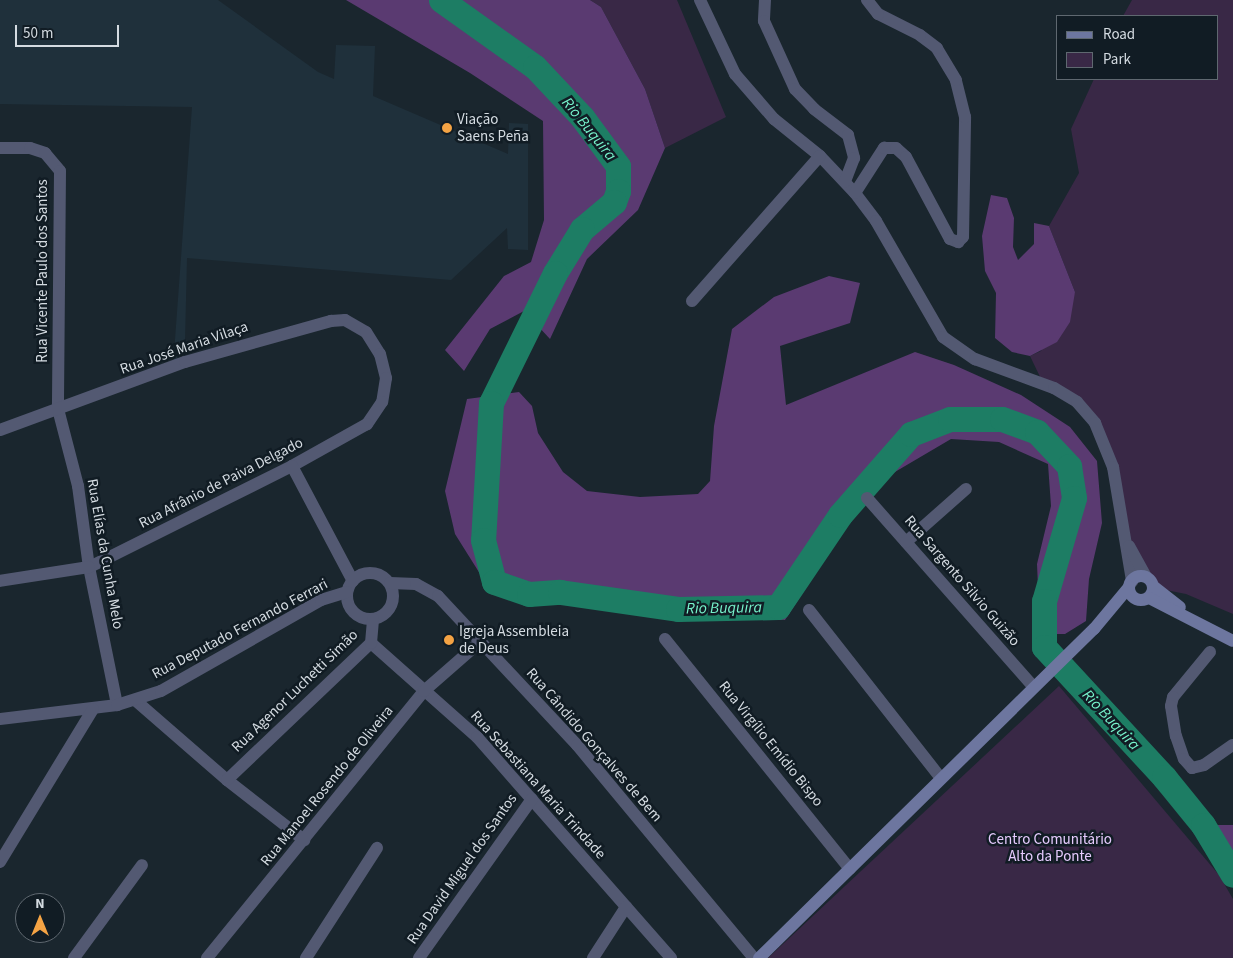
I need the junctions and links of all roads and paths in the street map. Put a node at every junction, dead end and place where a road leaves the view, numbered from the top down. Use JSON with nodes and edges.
{"nodes":[{"id":1,"x":700,"y":0,"type":"edge"},
{"id":2,"x":766,"y":0,"type":"edge"},
{"id":3,"x":867,"y":0,"type":"edge"},
{"id":4,"x":0,"y":148,"type":"edge"},
{"id":5,"x":820,"y":156,"type":"junction"},
{"id":6,"x":845,"y":181,"type":"junction"},
{"id":7,"x":855,"y":193,"type":"junction"},
{"id":8,"x":692,"y":301,"type":"dead end"},
{"id":9,"x":374,"y":342,"type":"joint"},
{"id":10,"x":58,"y":409,"type":"junction"},
{"id":11,"x":0,"y":430,"type":"edge"},
{"id":12,"x":292,"y":466,"type":"junction"},
{"id":13,"x":966,"y":489,"type":"dead end"},
{"id":14,"x":867,"y":498,"type":"dead end"},
{"id":15,"x":1123,"y":534,"type":"junction"},
{"id":16,"x":906,"y":542,"type":"junction"},
{"id":17,"x":89,"y":567,"type":"junction"},
{"id":18,"x":0,"y":581,"type":"edge"},
{"id":19,"x":390,"y":583,"type":"junction"},
{"id":20,"x":1130,"y":584,"type":"junction"},
{"id":21,"x":350,"y":586,"type":"junction"},
{"id":22,"x":1146,"y":590,"type":"junction"},
{"id":23,"x":809,"y":610,"type":"dead end"},
{"id":24,"x":1109,"y":612,"type":"junction"},
{"id":25,"x":374,"y":619,"type":"junction"},
{"id":26,"x":666,"y":640,"type":"dead end"},
{"id":27,"x":480,"y":642,"type":"junction"},
{"id":28,"x":1233,"y":642,"type":"edge"},
{"id":29,"x":371,"y":643,"type":"junction"},
{"id":30,"x":1210,"y":652,"type":"dead end"},
{"id":31,"x":1032,"y":686,"type":"junction"},
{"id":32,"x":424,"y":691,"type":"junction"},
{"id":33,"x":135,"y":700,"type":"junction"},
{"id":34,"x":117,"y":705,"type":"junction"},
{"id":35,"x":94,"y":709,"type":"junction"},
{"id":36,"x":0,"y":719,"type":"edge"},
{"id":37,"x":1233,"y":745,"type":"edge"},
{"id":38,"x":940,"y":777,"type":"junction"},
{"id":39,"x":227,"y":780,"type":"junction"},
{"id":40,"x":532,"y":799,"type":"junction"},
{"id":41,"x":304,"y":840,"type":"junction"},
{"id":42,"x":377,"y":848,"type":"dead end"},
{"id":43,"x":0,"y":862,"type":"edge"},
{"id":44,"x":142,"y":865,"type":"dead end"},
{"id":45,"x":850,"y":869,"type":"junction"},
{"id":46,"x":626,"y":907,"type":"junction"},
{"id":47,"x":74,"y":958,"type":"edge"},
{"id":48,"x":207,"y":958,"type":"edge"},
{"id":49,"x":306,"y":958,"type":"edge"},
{"id":50,"x":419,"y":958,"type":"edge"},
{"id":51,"x":593,"y":958,"type":"edge"},
{"id":52,"x":671,"y":958,"type":"edge"},
{"id":53,"x":754,"y":958,"type":"edge"},
{"id":54,"x":758,"y":958,"type":"edge"}],
"edges":[{"from":1,"to":5,"type":"street"},
{"from":2,"to":6,"type":"street"},
{"from":3,"to":7,"type":"street"},
{"from":4,"to":10,"type":"street","name":"Rua Vicente Paulo dos Santos"},
{"from":5,"to":6,"type":"street"},
{"from":5,"to":8,"type":"street"},
{"from":6,"to":7,"type":"street"},
{"from":7,"to":15,"type":"street"},
{"from":9,"to":10,"type":"street","name":"Rua José Maria Vilaça"},
{"from":9,"to":12,"type":"street","name":"Rua Afrânio de Paiva Delgado"},
{"from":10,"to":11,"type":"street","name":"Rua José Maria Vilaça"},
{"from":10,"to":17,"type":"street","name":"Rua Elías da Cunha Melo"},
{"from":12,"to":17,"type":"street","name":"Rua Afrânio de Paiva Delgado"},
{"from":12,"to":21,"type":"street"},
{"from":13,"to":16,"type":"street"},
{"from":14,"to":16,"type":"street","name":"Rua Sargento Silvio Guizão"},
{"from":15,"to":20,"type":"street"},
{"from":15,"to":22,"type":"street"},
{"from":16,"to":31,"type":"street","name":"Rua Sargento Silvio Guizão"},
{"from":17,"to":18,"type":"street","name":"Rua Afrânio de Paiva Delgado"},
{"from":17,"to":34,"type":"street","name":"Rua Elías da Cunha Melo"},
{"from":19,"to":21,"type":"street"},
{"from":19,"to":25,"type":"street"},
{"from":19,"to":27,"type":"street","name":"Rua Cândido Gonçalves de Bem"},
{"from":20,"to":22,"type":"main road"},
{"from":20,"to":22,"type":"main road"},
{"from":20,"to":24,"type":"main road"},
{"from":21,"to":25,"type":"street"},
{"from":21,"to":33,"type":"street","name":"Rua Deputado Fernando Ferrari"},
{"from":22,"to":24,"type":"main road"},
{"from":22,"to":28,"type":"main road"},
{"from":23,"to":38,"type":"street"},
{"from":24,"to":31,"type":"main road"},
{"from":25,"to":29,"type":"street","name":"Rua Agenor Luchetti Simão"},
{"from":26,"to":45,"type":"street","name":"Rua Virgílio Emídio Bispo"},
{"from":27,"to":32,"type":"street","name":"Rua Manoel Rosendo de Oliveira"},
{"from":27,"to":53,"type":"street","name":"Rua Cândido Gonçalves de Bem"},
{"from":29,"to":32,"type":"street","name":"Rua Sebastiana Maria Trindade"},
{"from":29,"to":39,"type":"street","name":"Rua Agenor Luchetti Simão"},
{"from":30,"to":37,"type":"street"},
{"from":31,"to":38,"type":"main road"},
{"from":32,"to":40,"type":"street","name":"Rua Sebastiana Maria Trindade"},
{"from":32,"to":41,"type":"street","name":"Rua Manoel Rosendo de Oliveira"},
{"from":33,"to":34,"type":"street","name":"Rua Deputado Fernando Ferrari"},
{"from":33,"to":39,"type":"street"},
{"from":34,"to":35,"type":"street","name":"Rua Deputado Fernando Ferrari"},
{"from":35,"to":36,"type":"street","name":"Rua Deputado Fernando Ferrari"},
{"from":35,"to":43,"type":"street"},
{"from":38,"to":45,"type":"main road"},
{"from":39,"to":41,"type":"street"},
{"from":40,"to":46,"type":"street","name":"Rua Sebastiana Maria Trindade"},
{"from":40,"to":50,"type":"street","name":"Rua David Miguel dos Santos"},
{"from":41,"to":48,"type":"street","name":"Rua Manoel Rosendo de Oliveira"},
{"from":42,"to":49,"type":"street"},
{"from":44,"to":47,"type":"street"},
{"from":45,"to":54,"type":"main road"},
{"from":46,"to":51,"type":"street"},
{"from":46,"to":52,"type":"street","name":"Rua Sebastiana Maria Trindade"}]}
